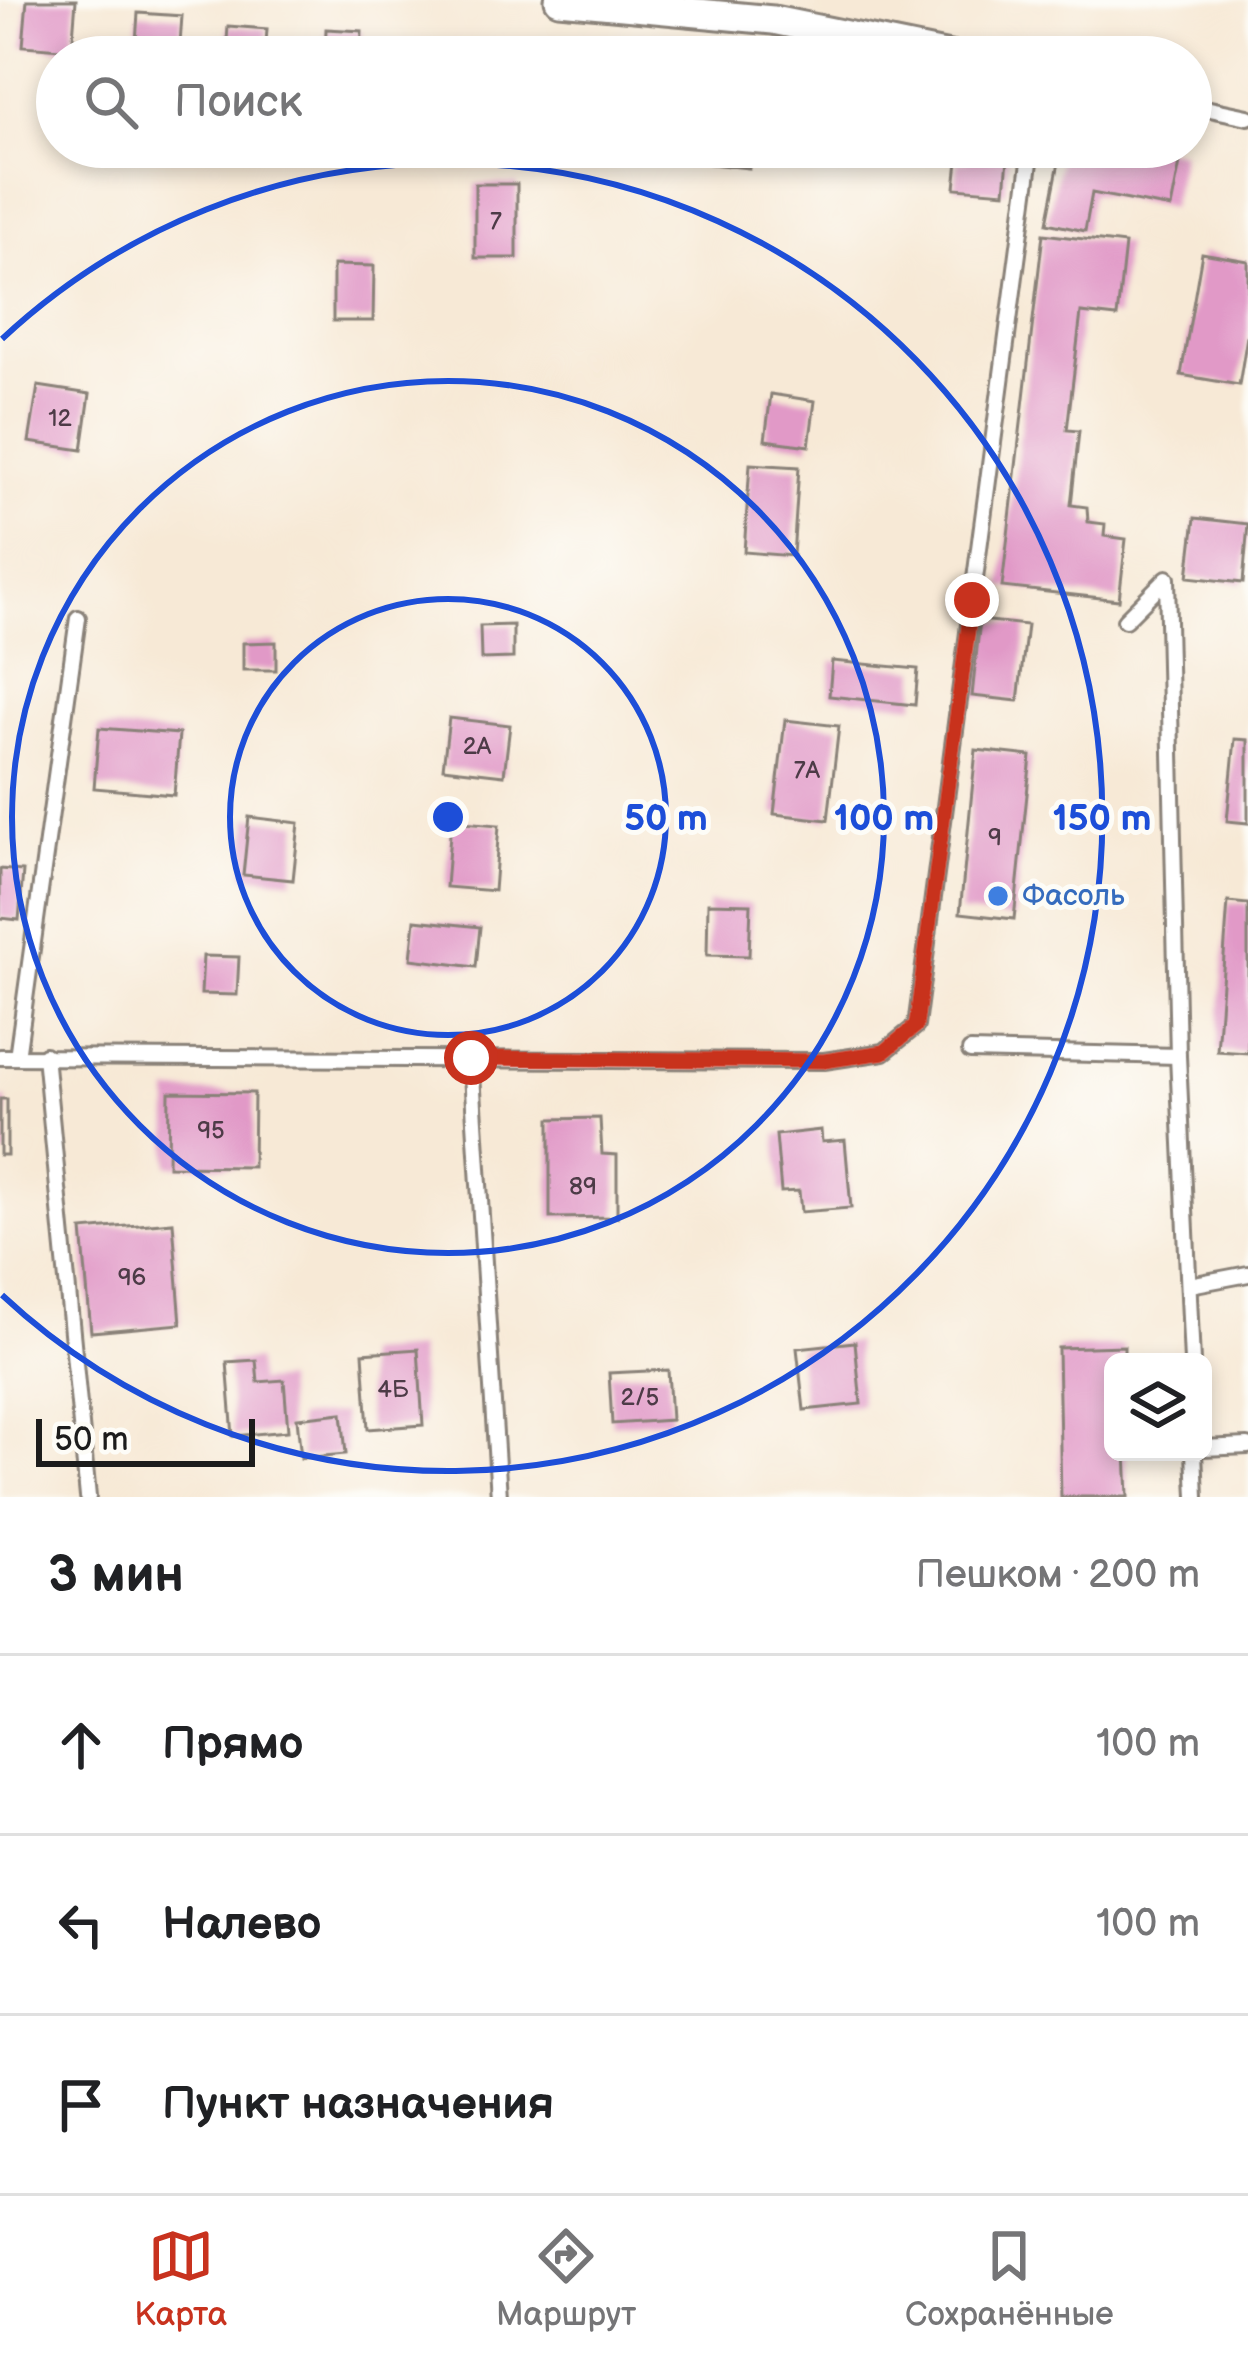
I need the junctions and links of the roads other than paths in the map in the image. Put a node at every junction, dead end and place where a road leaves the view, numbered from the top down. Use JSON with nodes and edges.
{"nodes":[{"id":1,"x":559,"y":0,"type":"edge"},
{"id":2,"x":683,"y":6,"type":"edge"},
{"id":3,"x":869,"y":36,"type":"edge"},
{"id":4,"x":1212,"y":109,"type":"edge"},
{"id":5,"x":1248,"y":117,"type":"edge"},
{"id":6,"x":1029,"y":168,"type":"edge"},
{"id":7,"x":78,"y":618,"type":"dead end"},
{"id":8,"x":1125,"y":620,"type":"dead end"},
{"id":9,"x":970,"y":1051,"type":"dead end"},
{"id":10,"x":46,"y":1055,"type":"junction"},
{"id":11,"x":1178,"y":1056,"type":"junction"},
{"id":12,"x":0,"y":1057,"type":"edge"},
{"id":13,"x":17,"y":1057,"type":"junction"},
{"id":14,"x":471,"y":1058,"type":"junction"},
{"id":15,"x":1248,"y":1274,"type":"edge"},
{"id":16,"x":1190,"y":1285,"type":"junction"},
{"id":17,"x":1192,"y":1353,"type":"edge"},
{"id":18,"x":1248,"y":1446,"type":"edge"},
{"id":19,"x":1212,"y":1448,"type":"edge"},
{"id":20,"x":1194,"y":1461,"type":"edge"},
{"id":21,"x":88,"y":1497,"type":"edge"},
{"id":22,"x":500,"y":1497,"type":"edge"},
{"id":23,"x":1196,"y":1497,"type":"edge"}],
"edges":[{"from":1,"to":2,"type":"street"},
{"from":2,"to":3,"type":"street"},
{"from":4,"to":5,"type":"lane"},
{"from":6,"to":14,"type":"lane"},
{"from":7,"to":13,"type":"lane"},
{"from":8,"to":11,"type":"lane"},
{"from":9,"to":11,"type":"lane"},
{"from":10,"to":13,"type":"lane"},
{"from":10,"to":14,"type":"lane"},
{"from":10,"to":21,"type":"lane"},
{"from":11,"to":16,"type":"lane"},
{"from":12,"to":13,"type":"lane"},
{"from":14,"to":22,"type":"lane"},
{"from":15,"to":16,"type":"lane"},
{"from":16,"to":17,"type":"lane"},
{"from":18,"to":19,"type":"lane"},
{"from":20,"to":23,"type":"lane"}]}
